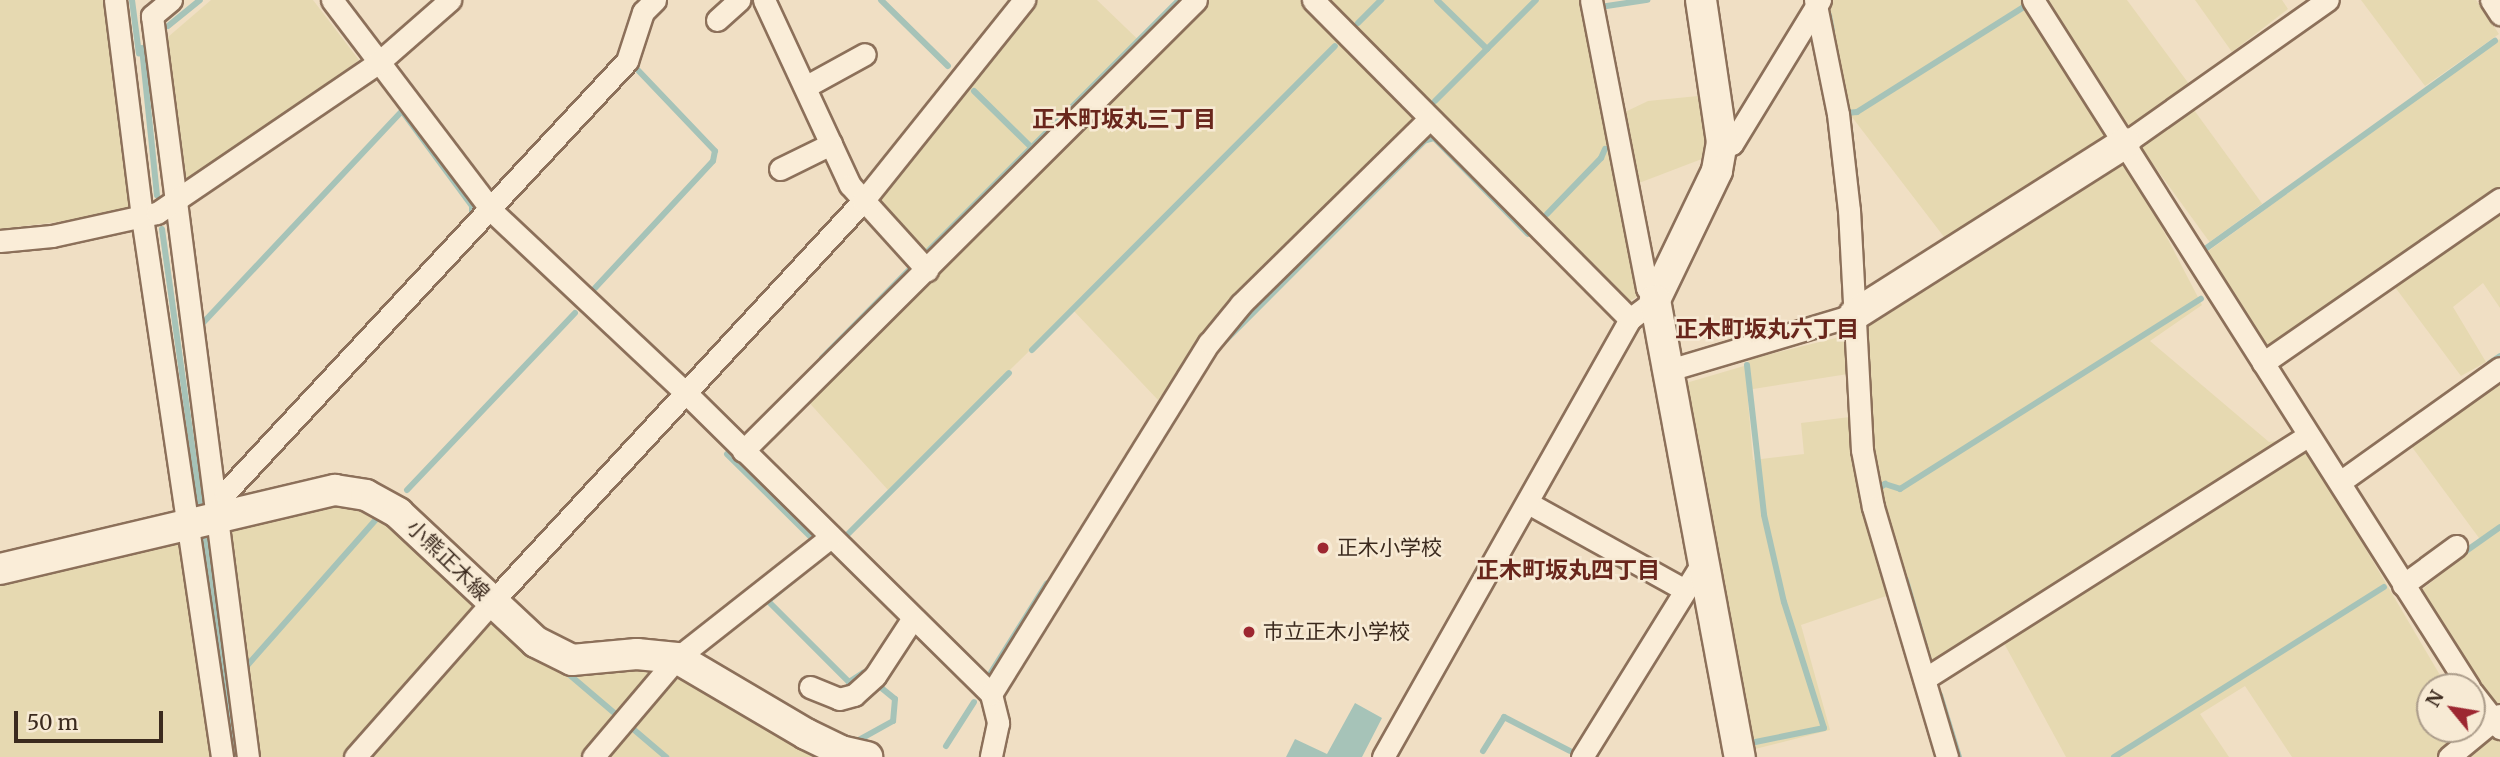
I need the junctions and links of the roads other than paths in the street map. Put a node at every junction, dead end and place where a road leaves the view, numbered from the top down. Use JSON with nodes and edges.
{"nodes":[{"id":1,"x":115,"y":0,"type":"edge"},
{"id":2,"x":171,"y":0,"type":"edge"},
{"id":3,"x":332,"y":0,"type":"edge"},
{"id":4,"x":450,"y":0,"type":"edge"},
{"id":5,"x":655,"y":0,"type":"edge"},
{"id":6,"x":739,"y":0,"type":"edge"},
{"id":7,"x":764,"y":0,"type":"edge"},
{"id":8,"x":1024,"y":0,"type":"edge"},
{"id":9,"x":1195,"y":0,"type":"edge"},
{"id":10,"x":1313,"y":0,"type":"edge"},
{"id":11,"x":1591,"y":0,"type":"edge"},
{"id":12,"x":1701,"y":0,"type":"edge"},
{"id":13,"x":2034,"y":0,"type":"edge"},
{"id":14,"x":2328,"y":0,"type":"edge"},
{"id":15,"x":2491,"y":0,"type":"edge"},
{"id":16,"x":1817,"y":1,"type":"edge"},
{"id":17,"x":2500,"y":14,"type":"edge"},
{"id":18,"x":717,"y":20,"type":"dead end"},
{"id":19,"x":865,"y":54,"type":"dead end"},
{"id":20,"x":378,"y":63,"type":"junction"},
{"id":21,"x":805,"y":87,"type":"junction"},
{"id":22,"x":1429,"y":119,"type":"junction"},
{"id":23,"x":1721,"y":142,"type":"junction"},
{"id":24,"x":2124,"y":143,"type":"junction"},
{"id":25,"x":831,"y":144,"type":"junction"},
{"id":26,"x":780,"y":170,"type":"dead end"},
{"id":27,"x":2500,"y":199,"type":"edge"},
{"id":28,"x":863,"y":201,"type":"junction"},
{"id":29,"x":173,"y":204,"type":"junction"},
{"id":30,"x":492,"y":211,"type":"junction"},
{"id":31,"x":142,"y":217,"type":"junction"},
{"id":32,"x":0,"y":241,"type":"edge"},
{"id":33,"x":927,"y":270,"type":"junction"},
{"id":34,"x":1655,"y":300,"type":"junction"},
{"id":35,"x":1854,"y":315,"type":"junction"},
{"id":36,"x":1630,"y":319,"type":"junction"},
{"id":37,"x":2263,"y":363,"type":"junction"},
{"id":38,"x":2500,"y":368,"type":"edge"},
{"id":39,"x":1669,"y":370,"type":"junction"},
{"id":40,"x":685,"y":392,"type":"junction"},
{"id":41,"x":2307,"y":436,"type":"junction"},
{"id":42,"x":743,"y":451,"type":"junction"},
{"id":43,"x":2340,"y":482,"type":"junction"},
{"id":44,"x":1528,"y":503,"type":"junction"},
{"id":45,"x":219,"y":516,"type":"junction"},
{"id":46,"x":189,"y":524,"type":"junction"},
{"id":47,"x":831,"y":537,"type":"junction"},
{"id":48,"x":2456,"y":547,"type":"dead end"},
{"id":49,"x":1703,"y":562,"type":"junction"},
{"id":50,"x":0,"y":569,"type":"edge"},
{"id":51,"x":2403,"y":585,"type":"junction"},
{"id":52,"x":1683,"y":589,"type":"junction"},
{"id":53,"x":492,"y":602,"type":"junction"},
{"id":54,"x":913,"y":618,"type":"junction"},
{"id":55,"x":677,"y":658,"type":"junction"},
{"id":56,"x":2460,"y":673,"type":"edge"},
{"id":57,"x":1926,"y":678,"type":"junction"},
{"id":58,"x":810,"y":687,"type":"dead end"},
{"id":59,"x":991,"y":694,"type":"junction"},
{"id":60,"x":2497,"y":722,"type":"edge"},
{"id":61,"x":1585,"y":756,"type":"edge"},
{"id":62,"x":222,"y":757,"type":"edge"},
{"id":63,"x":248,"y":757,"type":"edge"},
{"id":64,"x":355,"y":757,"type":"edge"},
{"id":65,"x":593,"y":757,"type":"edge"},
{"id":66,"x":867,"y":757,"type":"edge"},
{"id":67,"x":991,"y":757,"type":"edge"},
{"id":68,"x":1383,"y":757,"type":"edge"},
{"id":69,"x":1740,"y":757,"type":"edge"},
{"id":70,"x":1948,"y":757,"type":"edge"},
{"id":71,"x":2449,"y":757,"type":"edge"}],
"edges":[{"from":1,"to":31,"type":"street"},
{"from":2,"to":29,"type":"street"},
{"from":3,"to":20,"type":"street"},
{"from":4,"to":20,"type":"street"},
{"from":5,"to":30,"type":"street"},
{"from":6,"to":18,"type":"street"},
{"from":7,"to":21,"type":"street"},
{"from":8,"to":28,"type":"street"},
{"from":9,"to":33,"type":"street"},
{"from":10,"to":22,"type":"street"},
{"from":11,"to":34,"type":"street"},
{"from":12,"to":23,"type":"street"},
{"from":13,"to":24,"type":"street"},
{"from":14,"to":24,"type":"street"},
{"from":15,"to":17,"type":"street"},
{"from":16,"to":23,"type":"street"},
{"from":16,"to":35,"type":"street"},
{"from":19,"to":21,"type":"street"},
{"from":20,"to":29,"type":"street"},
{"from":20,"to":30,"type":"street"},
{"from":21,"to":25,"type":"street"},
{"from":22,"to":36,"type":"street"},
{"from":22,"to":59,"type":"street"},
{"from":23,"to":34,"type":"street"},
{"from":24,"to":35,"type":"street"},
{"from":24,"to":37,"type":"street"},
{"from":25,"to":26,"type":"street"},
{"from":25,"to":28,"type":"street"},
{"from":27,"to":37,"type":"street"},
{"from":28,"to":33,"type":"street"},
{"from":28,"to":40,"type":"street"},
{"from":29,"to":31,"type":"street"},
{"from":29,"to":45,"type":"street"},
{"from":30,"to":40,"type":"street"},
{"from":30,"to":45,"type":"street"},
{"from":31,"to":32,"type":"street"},
{"from":31,"to":46,"type":"street"},
{"from":33,"to":42,"type":"street"},
{"from":34,"to":36,"type":"street"},
{"from":34,"to":39,"type":"street"},
{"from":35,"to":39,"type":"street"},
{"from":35,"to":57,"type":"street"},
{"from":36,"to":44,"type":"street"},
{"from":37,"to":41,"type":"street"},
{"from":38,"to":43,"type":"street"},
{"from":39,"to":49,"type":"street"},
{"from":40,"to":42,"type":"street"},
{"from":40,"to":53,"type":"street"},
{"from":41,"to":43,"type":"street"},
{"from":41,"to":57,"type":"street"},
{"from":42,"to":47,"type":"street"},
{"from":43,"to":51,"type":"street"},
{"from":44,"to":52,"type":"street"},
{"from":44,"to":68,"type":"street"},
{"from":45,"to":46,"type":"street","name":"小熊正木線"},
{"from":45,"to":53,"type":"street","name":"小熊正木線"},
{"from":45,"to":63,"type":"street"},
{"from":46,"to":50,"type":"street","name":"小熊正木線"},
{"from":46,"to":62,"type":"street"},
{"from":47,"to":54,"type":"street"},
{"from":47,"to":55,"type":"street"},
{"from":48,"to":51,"type":"street"},
{"from":49,"to":52,"type":"street"},
{"from":49,"to":69,"type":"street"},
{"from":51,"to":56,"type":"street"},
{"from":52,"to":61,"type":"street"},
{"from":53,"to":55,"type":"street","name":"小熊正木線"},
{"from":53,"to":64,"type":"street"},
{"from":54,"to":58,"type":"street"},
{"from":54,"to":59,"type":"street"},
{"from":55,"to":65,"type":"street"},
{"from":55,"to":66,"type":"street","name":"小熊正木線"},
{"from":57,"to":70,"type":"street"},
{"from":59,"to":67,"type":"street"},
{"from":60,"to":71,"type":"street"}]}
